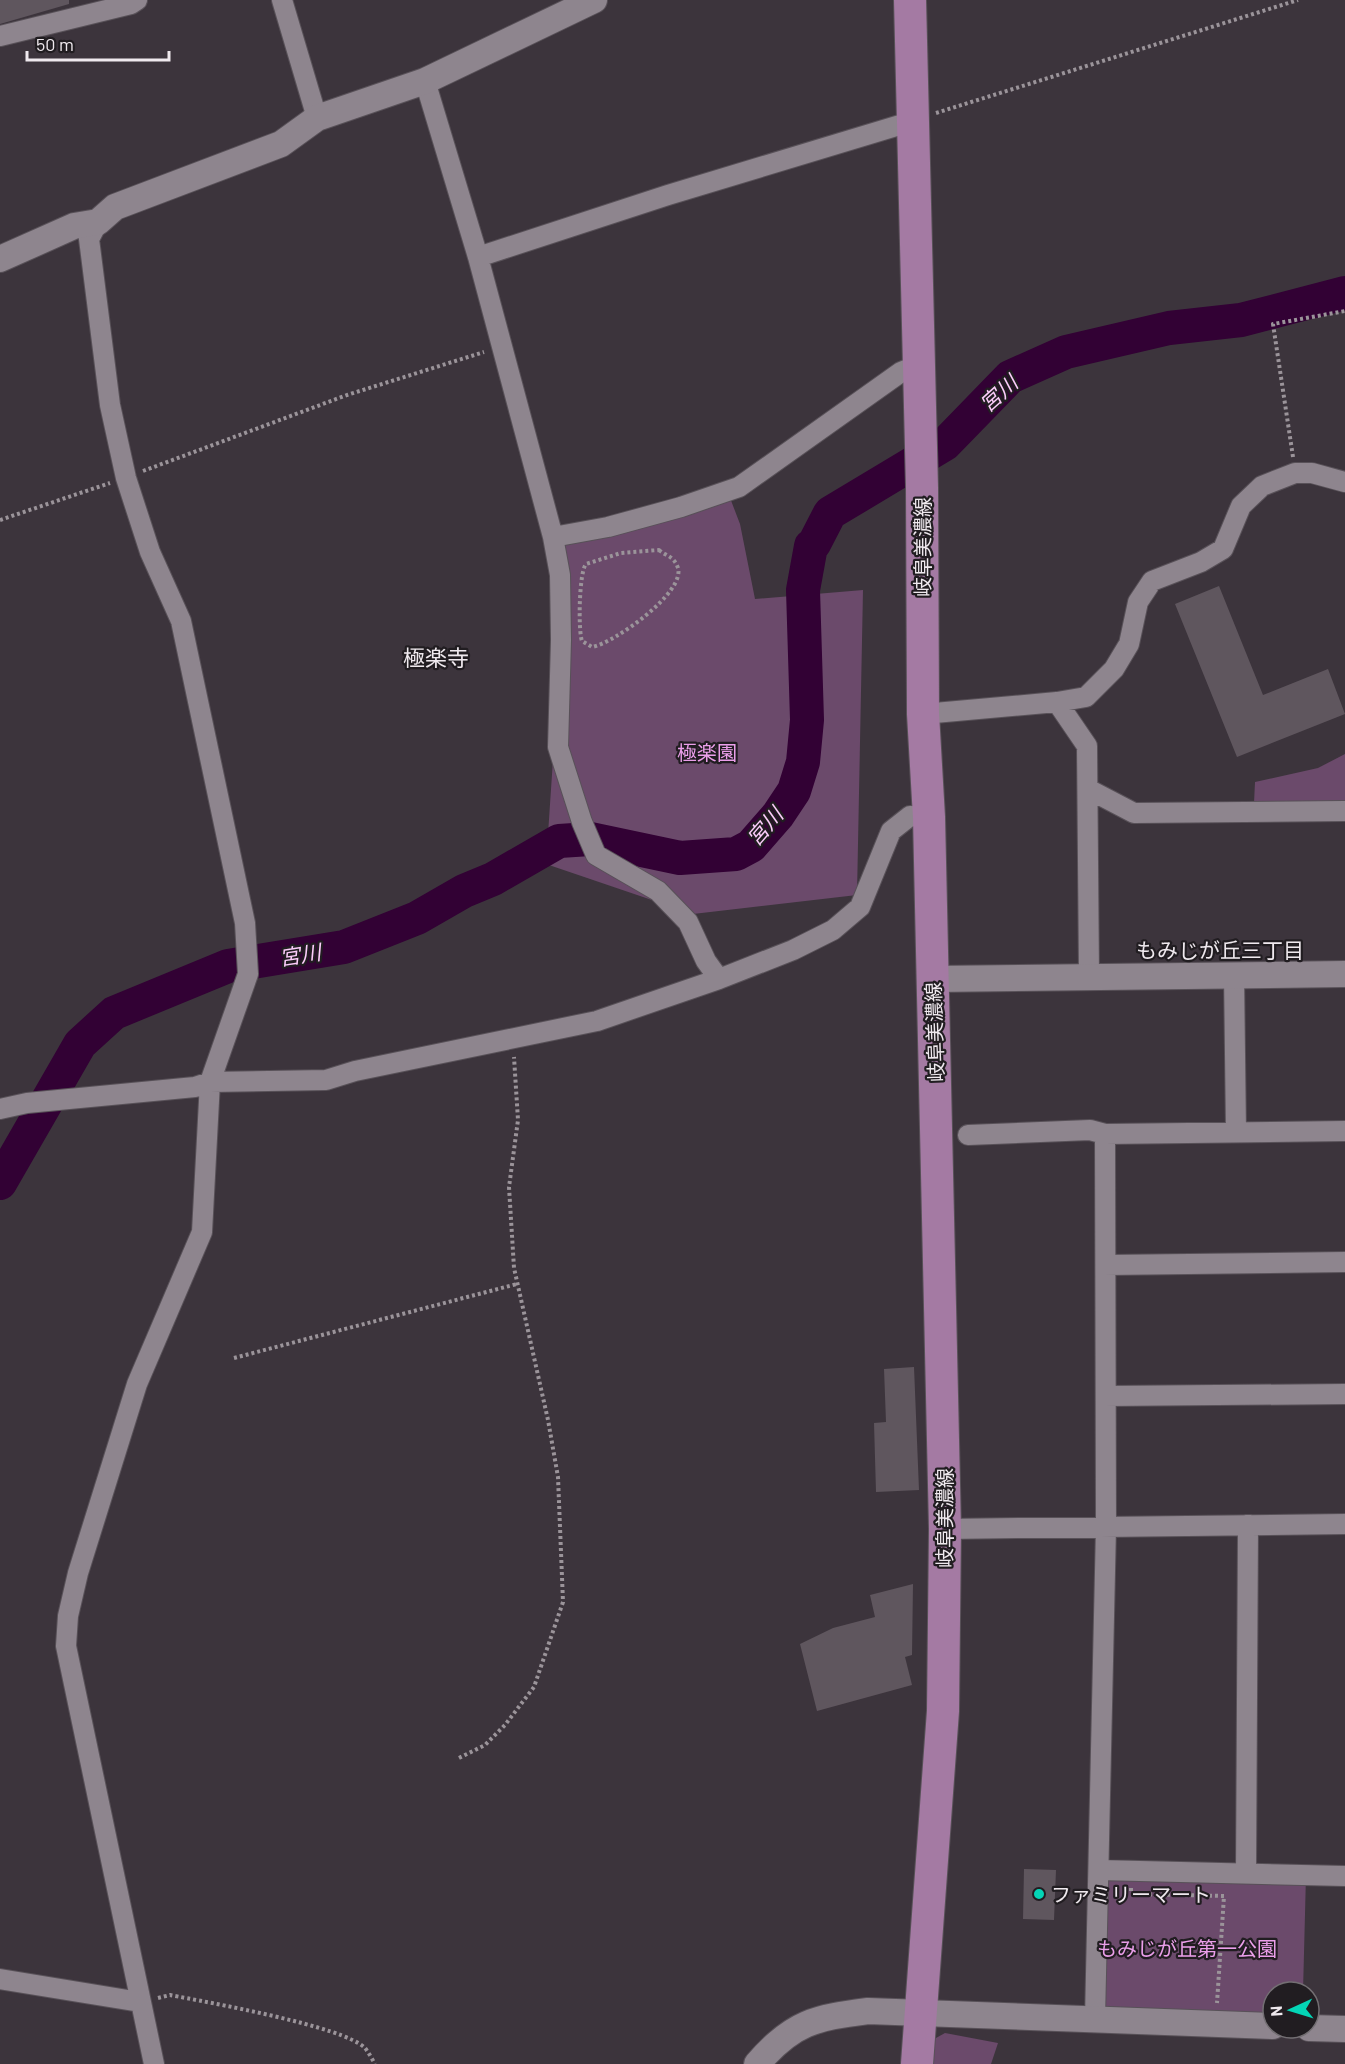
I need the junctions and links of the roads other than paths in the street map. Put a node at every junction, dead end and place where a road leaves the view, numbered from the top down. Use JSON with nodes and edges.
{"nodes":[{"id":1,"x":136,"y":0,"type":"edge"},
{"id":2,"x":282,"y":0,"type":"edge"},
{"id":3,"x":594,"y":0,"type":"edge"},
{"id":4,"x":910,"y":0,"type":"edge"},
{"id":5,"x":0,"y":36,"type":"edge"},
{"id":6,"x":425,"y":81,"type":"junction"},
{"id":7,"x":317,"y":118,"type":"junction"},
{"id":8,"x":912,"y":121,"type":"junction"},
{"id":9,"x":98,"y":222,"type":"junction"},
{"id":10,"x":478,"y":257,"type":"junction"},
{"id":11,"x":0,"y":259,"type":"edge"},
{"id":12,"x":918,"y":365,"type":"junction"},
{"id":13,"x":1345,"y":482,"type":"edge"},
{"id":14,"x":554,"y":537,"type":"junction"},
{"id":15,"x":1057,"y":702,"type":"junction"},
{"id":16,"x":923,"y":714,"type":"junction"},
{"id":17,"x":1089,"y":790,"type":"junction"},
{"id":18,"x":1345,"y":811,"type":"edge"},
{"id":19,"x":929,"y":817,"type":"junction"},
{"id":20,"x":1345,"y":974,"type":"edge"},
{"id":21,"x":1234,"y":975,"type":"junction"},
{"id":22,"x":1089,"y":976,"type":"junction"},
{"id":23,"x":719,"y":979,"type":"junction"},
{"id":24,"x":933,"y":979,"type":"junction"},
{"id":25,"x":210,"y":1082,"type":"junction"},
{"id":26,"x":0,"y":1109,"type":"edge"},
{"id":27,"x":1345,"y":1131,"type":"edge"},
{"id":28,"x":1236,"y":1132,"type":"junction"},
{"id":29,"x":1105,"y":1134,"type":"junction"},
{"id":30,"x":968,"y":1135,"type":"dead end"},
{"id":31,"x":1345,"y":1262,"type":"edge"},
{"id":32,"x":1106,"y":1265,"type":"junction"},
{"id":33,"x":1345,"y":1394,"type":"edge"},
{"id":34,"x":1107,"y":1396,"type":"junction"},
{"id":35,"x":1345,"y":1524,"type":"edge"},
{"id":36,"x":1248,"y":1525,"type":"junction"},
{"id":37,"x":1106,"y":1527,"type":"junction"},
{"id":38,"x":945,"y":1529,"type":"junction"},
{"id":39,"x":1099,"y":1870,"type":"junction"},
{"id":40,"x":1246,"y":1874,"type":"junction"},
{"id":41,"x":1345,"y":1876,"type":"edge"},
{"id":42,"x":0,"y":1979,"type":"edge"},
{"id":43,"x":140,"y":2002,"type":"junction"},
{"id":44,"x":921,"y":2012,"type":"junction"},
{"id":45,"x":1095,"y":2019,"type":"junction"},
{"id":46,"x":1261,"y":2026,"type":"edge"},
{"id":47,"x":1321,"y":2029,"type":"edge"},
{"id":48,"x":1345,"y":2030,"type":"edge"},
{"id":49,"x":154,"y":2064,"type":"edge"},
{"id":50,"x":757,"y":2064,"type":"edge"},
{"id":51,"x":917,"y":2064,"type":"edge"}],
"edges":[{"from":1,"to":5,"type":"street"},
{"from":2,"to":7,"type":"street"},
{"from":3,"to":6,"type":"street"},
{"from":4,"to":8,"type":"main road","name":"岐阜美濃線"},
{"from":6,"to":7,"type":"street"},
{"from":6,"to":10,"type":"street"},
{"from":7,"to":9,"type":"street"},
{"from":8,"to":10,"type":"street"},
{"from":8,"to":12,"type":"main road","name":"岐阜美濃線"},
{"from":9,"to":11,"type":"street"},
{"from":9,"to":25,"type":"street"},
{"from":10,"to":14,"type":"street"},
{"from":12,"to":14,"type":"street"},
{"from":12,"to":16,"type":"main road","name":"岐阜美濃線"},
{"from":13,"to":15,"type":"street"},
{"from":14,"to":23,"type":"street"},
{"from":15,"to":16,"type":"street"},
{"from":15,"to":17,"type":"street"},
{"from":16,"to":19,"type":"main road","name":"岐阜美濃線"},
{"from":17,"to":18,"type":"street"},
{"from":17,"to":22,"type":"street"},
{"from":19,"to":23,"type":"street"},
{"from":19,"to":24,"type":"main road","name":"岐阜美濃線"},
{"from":20,"to":21,"type":"street"},
{"from":21,"to":22,"type":"street"},
{"from":21,"to":28,"type":"street"},
{"from":22,"to":24,"type":"street"},
{"from":23,"to":25,"type":"street"},
{"from":24,"to":38,"type":"main road","name":"岐阜美濃線"},
{"from":25,"to":26,"type":"street"},
{"from":25,"to":43,"type":"street"},
{"from":27,"to":28,"type":"street"},
{"from":28,"to":29,"type":"street"},
{"from":29,"to":30,"type":"street"},
{"from":29,"to":32,"type":"street"},
{"from":31,"to":32,"type":"street"},
{"from":32,"to":34,"type":"street"},
{"from":33,"to":34,"type":"street"},
{"from":34,"to":37,"type":"street"},
{"from":35,"to":36,"type":"street"},
{"from":36,"to":37,"type":"street"},
{"from":36,"to":40,"type":"street"},
{"from":37,"to":38,"type":"street"},
{"from":37,"to":39,"type":"street"},
{"from":38,"to":44,"type":"main road","name":"岐阜美濃線"},
{"from":39,"to":40,"type":"street"},
{"from":39,"to":45,"type":"street"},
{"from":40,"to":41,"type":"street"},
{"from":42,"to":43,"type":"street"},
{"from":43,"to":49,"type":"street"},
{"from":44,"to":45,"type":"street"},
{"from":44,"to":50,"type":"street"},
{"from":44,"to":51,"type":"main road","name":"岐阜美濃線"},
{"from":45,"to":46,"type":"street"},
{"from":47,"to":48,"type":"street"}]}
